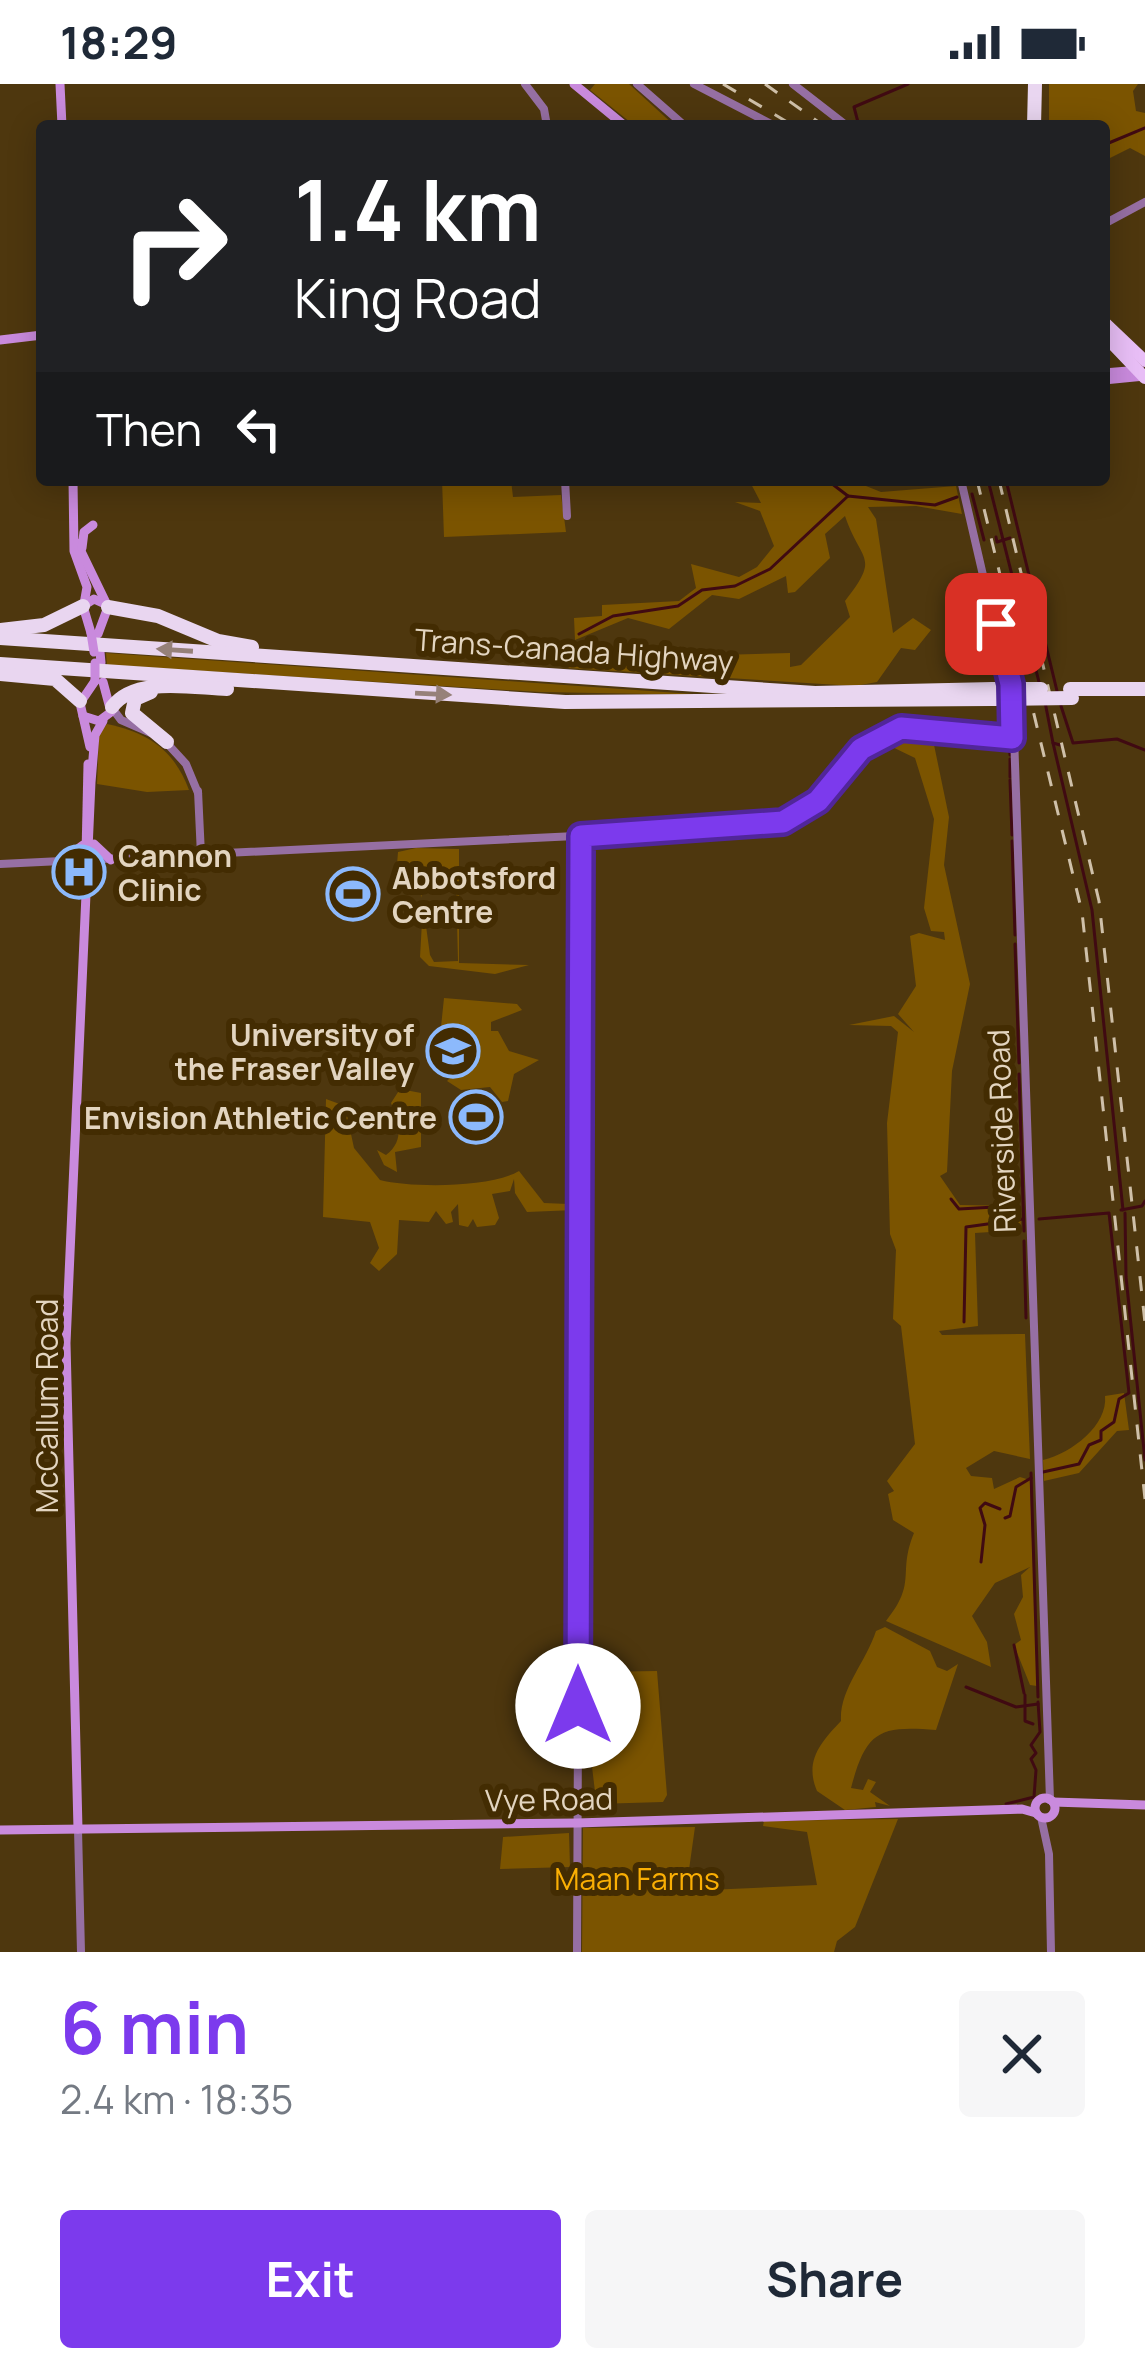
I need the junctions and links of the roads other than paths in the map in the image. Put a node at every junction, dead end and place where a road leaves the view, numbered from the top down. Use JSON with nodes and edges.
{"nodes":[{"id":1,"x":60,"y":84,"type":"edge"},
{"id":2,"x":525,"y":84,"type":"edge"},
{"id":3,"x":574,"y":84,"type":"edge"},
{"id":4,"x":637,"y":84,"type":"edge"},
{"id":5,"x":694,"y":84,"type":"edge"},
{"id":6,"x":793,"y":84,"type":"edge"},
{"id":7,"x":1037,"y":87,"type":"edge"},
{"id":8,"x":62,"y":120,"type":"edge"},
{"id":9,"x":546,"y":120,"type":"edge"},
{"id":10,"x":619,"y":120,"type":"edge"},
{"id":11,"x":679,"y":120,"type":"edge"},
{"id":12,"x":763,"y":120,"type":"edge"},
{"id":13,"x":839,"y":120,"type":"edge"},
{"id":14,"x":1038,"y":120,"type":"edge"},
{"id":15,"x":1145,"y":202,"type":"edge"},
{"id":16,"x":1110,"y":221,"type":"edge"},
{"id":17,"x":1110,"y":330,"type":"edge"},
{"id":18,"x":36,"y":336,"type":"edge"},
{"id":19,"x":0,"y":340,"type":"edge"},
{"id":20,"x":1110,"y":341,"type":"edge"},
{"id":21,"x":1118,"y":349,"type":"junction"},
{"id":22,"x":1144,"y":372,"type":"edge"},
{"id":23,"x":1110,"y":374,"type":"edge"},
{"id":24,"x":1110,"y":375,"type":"edge"},
{"id":25,"x":73,"y":486,"type":"edge"},
{"id":26,"x":565,"y":486,"type":"edge"},
{"id":27,"x":962,"y":486,"type":"edge"},
{"id":28,"x":566,"y":516,"type":"dead end"},
{"id":29,"x":93,"y":525,"type":"dead end"},
{"id":30,"x":75,"y":540,"type":"junction"},
{"id":31,"x":81,"y":553,"type":"junction"},
{"id":32,"x":84,"y":609,"type":"junction"},
{"id":33,"x":108,"y":610,"type":"junction"},
{"id":34,"x":0,"y":634,"type":"edge"},
{"id":35,"x":95,"y":634,"type":"junction"},
{"id":36,"x":0,"y":664,"type":"edge"},
{"id":37,"x":376,"y":664,"type":"junction"},
{"id":38,"x":0,"y":674,"type":"edge"},
{"id":39,"x":316,"y":687,"type":"junction"},
{"id":40,"x":199,"y":688,"type":"junction"},
{"id":41,"x":1145,"y":690,"type":"edge"},
{"id":42,"x":90,"y":694,"type":"junction"},
{"id":43,"x":993,"y":694,"type":"junction"},
{"id":44,"x":108,"y":710,"type":"junction"},
{"id":45,"x":1012,"y":738,"type":"junction"},
{"id":46,"x":172,"y":746,"type":"junction"},
{"id":47,"x":581,"y":836,"type":"junction"},
{"id":48,"x":89,"y":840,"type":"junction"},
{"id":49,"x":201,"y":855,"type":"junction"},
{"id":50,"x":111,"y":860,"type":"junction"},
{"id":51,"x":88,"y":861,"type":"junction"},
{"id":52,"x":60,"y":862,"type":"junction"},
{"id":53,"x":0,"y":864,"type":"edge"},
{"id":54,"x":1145,"y":1806,"type":"edge"},
{"id":55,"x":1045,"y":1808,"type":"junction"},
{"id":56,"x":577,"y":1823,"type":"junction"},
{"id":57,"x":78,"y":1829,"type":"junction"},
{"id":58,"x":0,"y":1830,"type":"edge"},
{"id":59,"x":81,"y":1952,"type":"edge"},
{"id":60,"x":577,"y":1952,"type":"edge"},
{"id":61,"x":1051,"y":1952,"type":"edge"}],
"edges":[{"from":1,"to":8,"type":"main road"},
{"from":2,"to":9,"type":"street"},
{"from":3,"to":10,"type":"main road"},
{"from":4,"to":11,"type":"street"},
{"from":5,"to":12,"type":"street"},
{"from":6,"to":13,"type":"street"},
{"from":7,"to":14,"type":"highway"},
{"from":15,"to":16,"type":"street"},
{"from":17,"to":22,"type":"highway"},
{"from":18,"to":19,"type":"main road"},
{"from":20,"to":21,"type":"highway"},
{"from":21,"to":22,"type":"highway"},
{"from":21,"to":23,"type":"highway"},
{"from":22,"to":24,"type":"main road"},
{"from":25,"to":30,"type":"main road","name":"McCallum Road"},
{"from":26,"to":28,"type":"street"},
{"from":27,"to":45,"type":"street","name":"Riverside Road"},
{"from":29,"to":31,"type":"main road"},
{"from":30,"to":31,"type":"main road","name":"McCallum Road"},
{"from":30,"to":32,"type":"main road","name":"McCallum Road"},
{"from":31,"to":33,"type":"main road","name":"McCallum Road"},
{"from":32,"to":33,"type":"main road"},
{"from":32,"to":33,"type":"main road"},
{"from":32,"to":34,"type":"highway"},
{"from":32,"to":35,"type":"main road","name":"McCallum Road"},
{"from":33,"to":35,"type":"main road"},
{"from":33,"to":37,"type":"highway"},
{"from":37,"to":34,"type":"highway","name":"Trans-Canada Highway","one_way":true},
{"from":35,"to":42,"type":"main road","name":"McCallum Road","bridge":true},
{"from":36,"to":39,"type":"highway","name":"Trans-Canada Highway"},
{"from":37,"to":43,"type":"highway","name":"Trans-Canada Highway"},
{"from":38,"to":42,"type":"highway"},
{"from":39,"to":40,"type":"highway"},
{"from":39,"to":43,"type":"highway","name":"Trans-Canada Highway","one_way":true},
{"from":40,"to":44,"type":"highway"},
{"from":40,"to":46,"type":"highway"},
{"from":41,"to":43,"type":"highway","name":"Trans-Canada Highway","bridge":true},
{"from":42,"to":44,"type":"main road","name":"McCallum Road"},
{"from":42,"to":44,"type":"main road"},
{"from":42,"to":44,"type":"main road"},
{"from":42,"to":48,"type":"main road","name":"McCallum Road"},
{"from":44,"to":46,"type":"street"},
{"from":44,"to":48,"type":"main road","name":"McCallum Road"},
{"from":45,"to":47,"type":"street"},
{"from":45,"to":55,"type":"street","name":"Riverside Road"},
{"from":46,"to":49,"type":"street"},
{"from":47,"to":49,"type":"street"},
{"from":47,"to":56,"type":"street"},
{"from":48,"to":50,"type":"main road"},
{"from":48,"to":51,"type":"main road","name":"McCallum Road"},
{"from":48,"to":52,"type":"main road"},
{"from":49,"to":50,"type":"street"},
{"from":50,"to":51,"type":"street"},
{"from":51,"to":52,"type":"street"},
{"from":51,"to":57,"type":"main road","name":"McCallum Road"},
{"from":52,"to":53,"type":"street"},
{"from":54,"to":55,"type":"main road","name":"Vye Road"},
{"from":55,"to":56,"type":"main road","name":"Vye Road"},
{"from":55,"to":61,"type":"street","name":"Riverside Road"},
{"from":56,"to":57,"type":"main road","name":"Vye Road"},
{"from":56,"to":60,"type":"street"},
{"from":57,"to":58,"type":"main road","name":"Vye Road"},
{"from":57,"to":59,"type":"street","name":"McCallum Road"}]}
